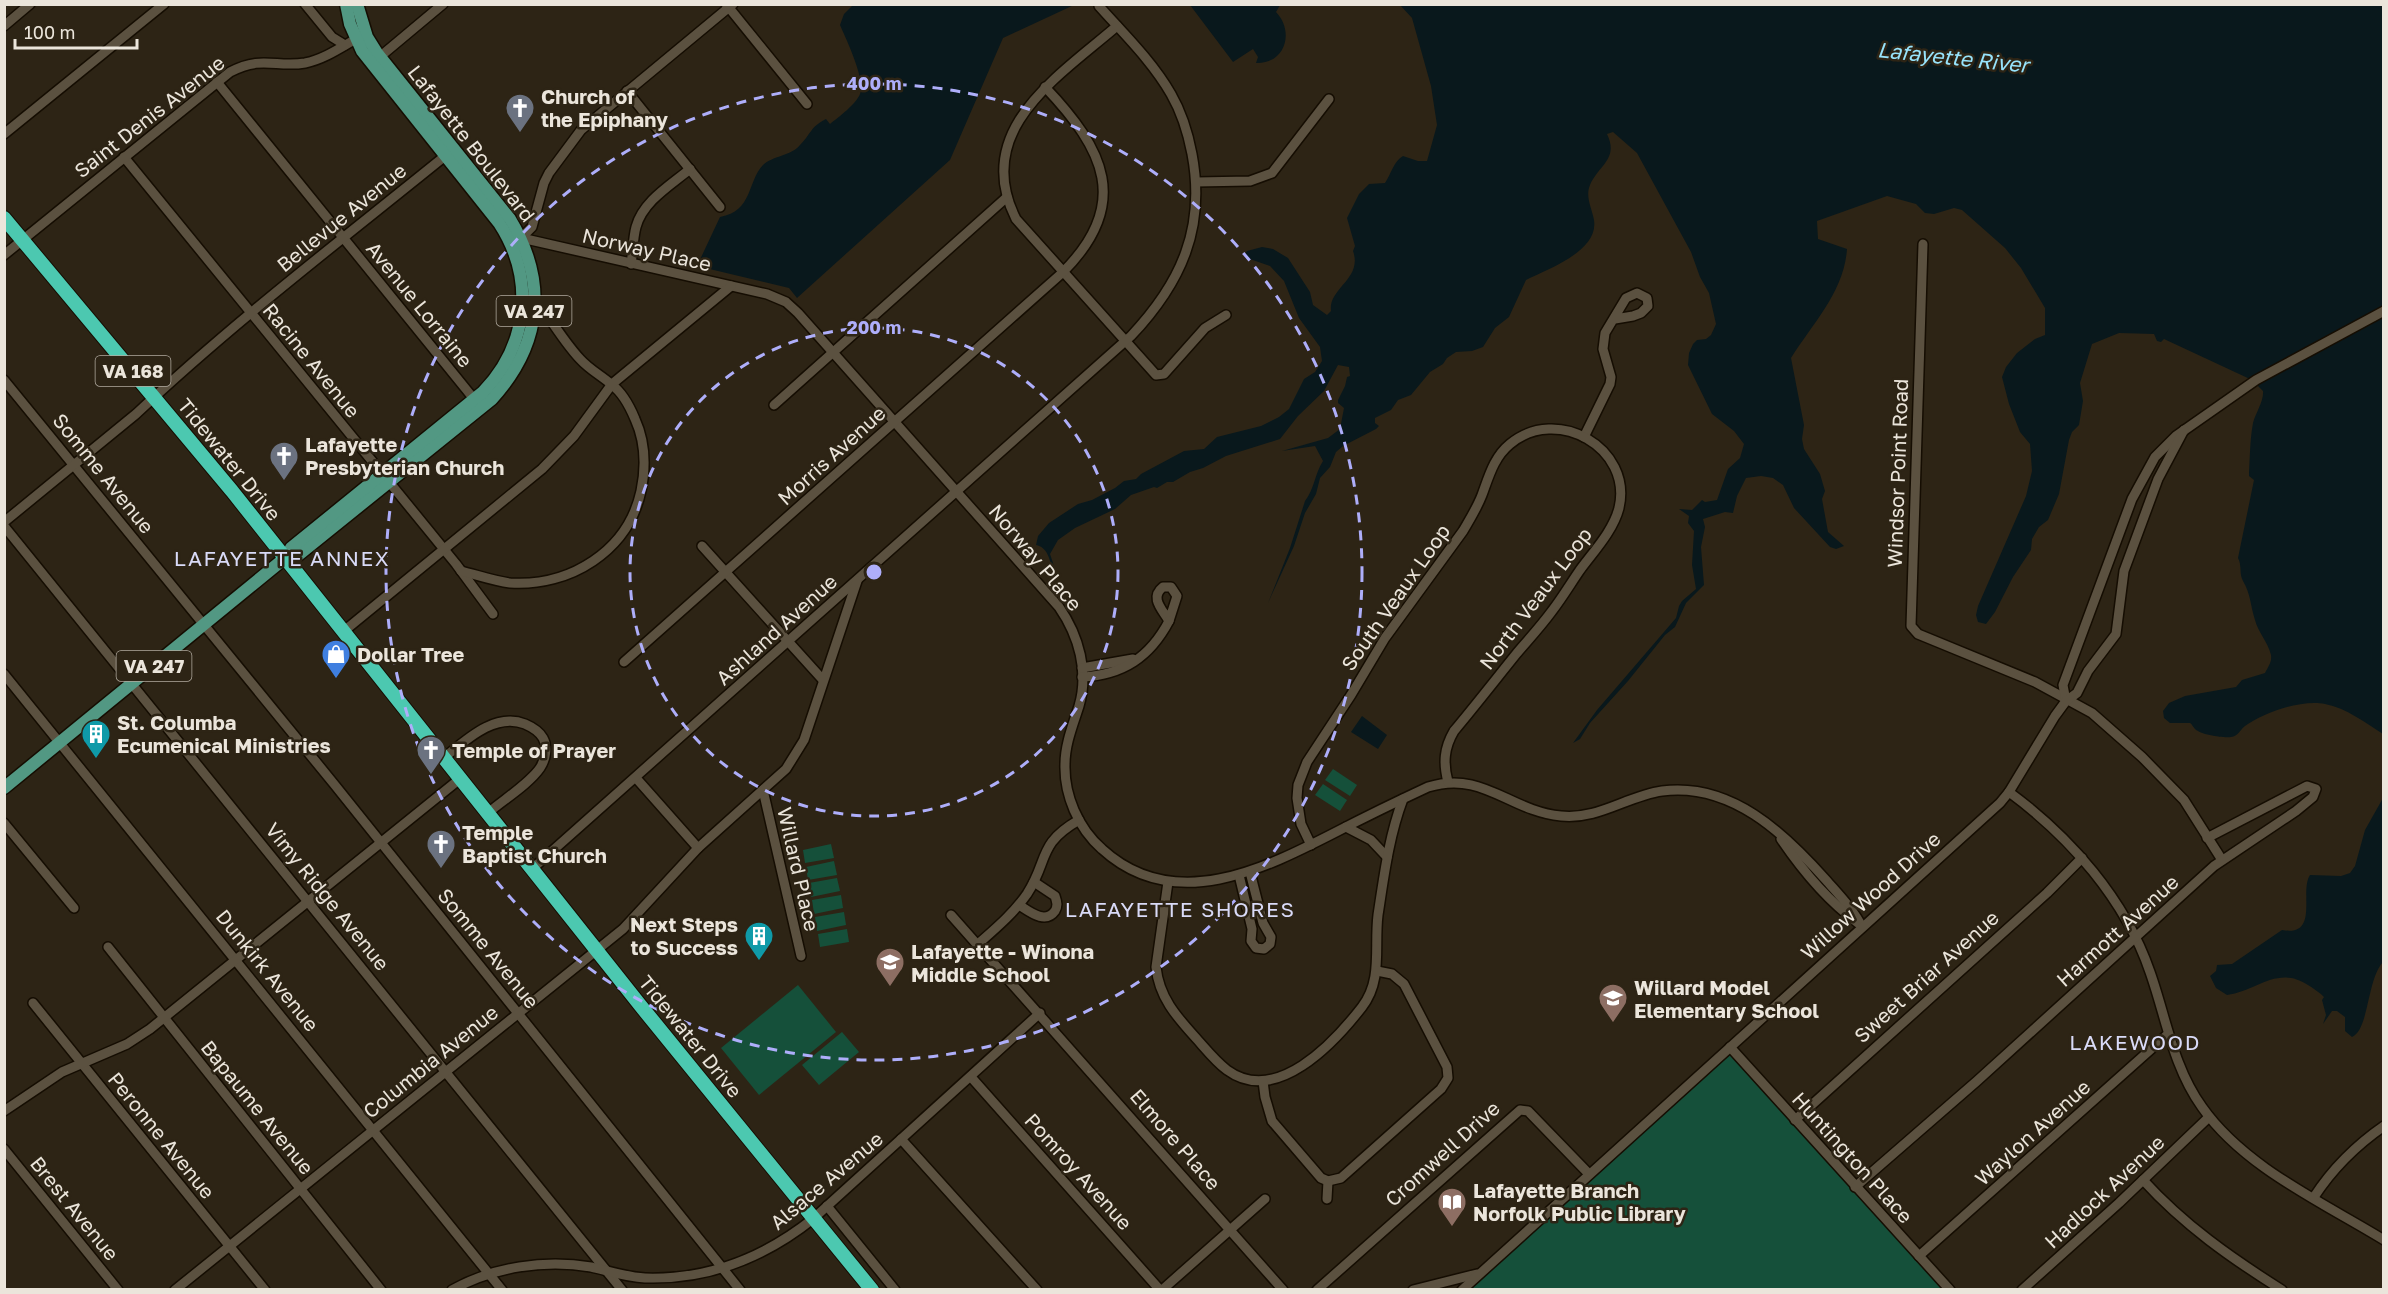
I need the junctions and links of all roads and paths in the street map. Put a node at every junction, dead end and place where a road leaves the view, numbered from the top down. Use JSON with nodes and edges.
{"nodes":[{"id":1,"x":30,"y":4,"type":"edge"},
{"id":2,"x":164,"y":4,"type":"edge"},
{"id":3,"x":305,"y":4,"type":"edge"},
{"id":4,"x":346,"y":4,"type":"edge"},
{"id":5,"x":357,"y":4,"type":"edge"},
{"id":6,"x":443,"y":4,"type":"edge"},
{"id":7,"x":729,"y":6,"type":"edge"},
{"id":8,"x":1099,"y":6,"type":"dead end"},
{"id":9,"x":4,"y":26,"type":"edge"},
{"id":10,"x":1117,"y":26,"type":"junction"},
{"id":11,"x":356,"y":39,"type":"junction"},
{"id":12,"x":375,"y":60,"type":"junction"},
{"id":13,"x":217,"y":82,"type":"junction"},
{"id":14,"x":1046,"y":87,"type":"junction"},
{"id":15,"x":627,"y":91,"type":"junction"},
{"id":16,"x":1329,"y":99,"type":"dead end"},
{"id":17,"x":807,"y":104,"type":"dead end"},
{"id":18,"x":4,"y":134,"type":"edge"},
{"id":19,"x":449,"y":153,"type":"junction"},
{"id":20,"x":124,"y":157,"type":"junction"},
{"id":21,"x":690,"y":170,"type":"junction"},
{"id":22,"x":1196,"y":182,"type":"junction"},
{"id":23,"x":1007,"y":197,"type":"junction"},
{"id":24,"x":720,"y":207,"type":"dead end"},
{"id":25,"x":4,"y":218,"type":"edge"},
{"id":26,"x":506,"y":234,"type":"junction"},
{"id":27,"x":344,"y":238,"type":"junction"},
{"id":28,"x":521,"y":238,"type":"junction"},
{"id":29,"x":23,"y":240,"type":"junction"},
{"id":30,"x":1923,"y":244,"type":"dead end"},
{"id":31,"x":4,"y":255,"type":"edge"},
{"id":32,"x":631,"y":264,"type":"junction"},
{"id":33,"x":1062,"y":273,"type":"junction"},
{"id":34,"x":731,"y":286,"type":"junction"},
{"id":35,"x":529,"y":296,"type":"junction"},
{"id":36,"x":2384,"y":311,"type":"edge"},
{"id":37,"x":251,"y":314,"type":"junction"},
{"id":38,"x":1226,"y":315,"type":"dead end"},
{"id":39,"x":1615,"y":319,"type":"dead end"},
{"id":40,"x":1124,"y":342,"type":"junction"},
{"id":41,"x":831,"y":353,"type":"junction"},
{"id":42,"x":4,"y":380,"type":"edge"},
{"id":43,"x":612,"y":384,"type":"junction"},
{"id":44,"x":154,"y":396,"type":"junction"},
{"id":45,"x":478,"y":404,"type":"junction"},
{"id":46,"x":774,"y":405,"type":"dead end"},
{"id":47,"x":894,"y":422,"type":"junction"},
{"id":48,"x":2184,"y":430,"type":"junction"},
{"id":49,"x":1584,"y":437,"type":"junction"},
{"id":50,"x":74,"y":465,"type":"junction"},
{"id":51,"x":385,"y":478,"type":"junction"},
{"id":52,"x":957,"y":492,"type":"junction"},
{"id":53,"x":4,"y":524,"type":"edge"},
{"id":54,"x":702,"y":546,"type":"dead end"},
{"id":55,"x":444,"y":549,"type":"junction"},
{"id":56,"x":285,"y":558,"type":"junction"},
{"id":57,"x":461,"y":571,"type":"junction"},
{"id":58,"x":726,"y":572,"type":"junction"},
{"id":59,"x":858,"y":579,"type":"junction"},
{"id":60,"x":493,"y":614,"type":"dead end"},
{"id":61,"x":1169,"y":621,"type":"dead end"},
{"id":62,"x":204,"y":625,"type":"junction"},
{"id":63,"x":344,"y":631,"type":"junction"},
{"id":64,"x":788,"y":642,"type":"junction"},
{"id":65,"x":624,"y":662,"type":"dead end"},
{"id":66,"x":1082,"y":673,"type":"junction"},
{"id":67,"x":4,"y":674,"type":"edge"},
{"id":68,"x":824,"y":680,"type":"junction"},
{"id":69,"x":132,"y":684,"type":"junction"},
{"id":70,"x":2066,"y":700,"type":"junction"},
{"id":71,"x":60,"y":742,"type":"junction"},
{"id":72,"x":445,"y":758,"type":"junction"},
{"id":73,"x":461,"y":778,"type":"junction"},
{"id":74,"x":636,"y":778,"type":"junction"},
{"id":75,"x":1448,"y":782,"type":"junction"},
{"id":76,"x":4,"y":788,"type":"edge"},
{"id":77,"x":763,"y":790,"type":"junction"},
{"id":78,"x":2009,"y":792,"type":"junction"},
{"id":79,"x":1403,"y":799,"type":"junction"},
{"id":80,"x":488,"y":813,"type":"junction"},
{"id":81,"x":1079,"y":820,"type":"junction"},
{"id":82,"x":4,"y":823,"type":"edge"},
{"id":83,"x":1346,"y":827,"type":"junction"},
{"id":84,"x":2207,"y":838,"type":"junction"},
{"id":85,"x":380,"y":842,"type":"junction"},
{"id":86,"x":1311,"y":845,"type":"junction"},
{"id":87,"x":698,"y":848,"type":"junction"},
{"id":88,"x":1388,"y":857,"type":"junction"},
{"id":89,"x":2082,"y":858,"type":"junction"},
{"id":90,"x":2222,"y":860,"type":"junction"},
{"id":91,"x":532,"y":869,"type":"junction"},
{"id":92,"x":1250,"y":872,"type":"junction"},
{"id":93,"x":1239,"y":874,"type":"junction"},
{"id":94,"x":1034,"y":882,"type":"junction"},
{"id":95,"x":1168,"y":882,"type":"junction"},
{"id":96,"x":308,"y":900,"type":"junction"},
{"id":97,"x":1019,"y":905,"type":"junction"},
{"id":98,"x":74,"y":908,"type":"dead end"},
{"id":99,"x":951,"y":915,"type":"dead end"},
{"id":100,"x":1862,"y":927,"type":"junction"},
{"id":101,"x":1265,"y":929,"type":"junction"},
{"id":102,"x":1252,"y":932,"type":"junction"},
{"id":103,"x":2136,"y":938,"type":"junction"},
{"id":104,"x":978,"y":944,"type":"junction"},
{"id":105,"x":108,"y":947,"type":"dead end"},
{"id":106,"x":596,"y":949,"type":"junction"},
{"id":107,"x":801,"y":956,"type":"dead end"},
{"id":108,"x":237,"y":960,"type":"junction"},
{"id":109,"x":1377,"y":970,"type":"junction"},
{"id":110,"x":33,"y":1003,"type":"dead end"},
{"id":111,"x":518,"y":1013,"type":"junction"},
{"id":112,"x":1040,"y":1013,"type":"junction"},
{"id":113,"x":164,"y":1018,"type":"junction"},
{"id":114,"x":2168,"y":1034,"type":"junction"},
{"id":115,"x":1730,"y":1047,"type":"junction"},
{"id":116,"x":81,"y":1064,"type":"junction"},
{"id":117,"x":445,"y":1071,"type":"junction"},
{"id":118,"x":971,"y":1077,"type":"junction"},
{"id":119,"x":1263,"y":1081,"type":"junction"},
{"id":120,"x":4,"y":1111,"type":"edge"},
{"id":121,"x":2209,"y":1117,"type":"junction"},
{"id":122,"x":1795,"y":1120,"type":"junction"},
{"id":123,"x":2384,"y":1126,"type":"edge"},
{"id":124,"x":373,"y":1129,"type":"junction"},
{"id":125,"x":902,"y":1139,"type":"junction"},
{"id":126,"x":4,"y":1149,"type":"edge"},
{"id":127,"x":1589,"y":1174,"type":"junction"},
{"id":128,"x":2143,"y":1180,"type":"junction"},
{"id":129,"x":1328,"y":1181,"type":"junction"},
{"id":130,"x":1855,"y":1187,"type":"junction"},
{"id":131,"x":300,"y":1188,"type":"junction"},
{"id":132,"x":2314,"y":1197,"type":"junction"},
{"id":133,"x":1265,"y":1199,"type":"dead end"},
{"id":134,"x":1327,"y":1199,"type":"dead end"},
{"id":135,"x":827,"y":1206,"type":"junction"},
{"id":136,"x":814,"y":1218,"type":"junction"},
{"id":137,"x":1230,"y":1229,"type":"junction"},
{"id":138,"x":2384,"y":1240,"type":"edge"},
{"id":139,"x":229,"y":1245,"type":"junction"},
{"id":140,"x":1919,"y":1256,"type":"junction"},
{"id":141,"x":724,"y":1269,"type":"junction"},
{"id":142,"x":607,"y":1271,"type":"junction"},
{"id":143,"x":489,"y":1274,"type":"junction"},
{"id":144,"x":1479,"y":1274,"type":"junction"},
{"id":145,"x":1430,"y":1288,"type":"edge"},
{"id":146,"x":2282,"y":1289,"type":"edge"},
{"id":147,"x":118,"y":1290,"type":"edge"},
{"id":148,"x":175,"y":1290,"type":"edge"},
{"id":149,"x":265,"y":1290,"type":"edge"},
{"id":150,"x":381,"y":1290,"type":"edge"},
{"id":151,"x":452,"y":1290,"type":"edge"},
{"id":152,"x":502,"y":1290,"type":"edge"},
{"id":153,"x":622,"y":1290,"type":"edge"},
{"id":154,"x":740,"y":1290,"type":"edge"},
{"id":155,"x":872,"y":1290,"type":"edge"},
{"id":156,"x":895,"y":1290,"type":"edge"},
{"id":157,"x":1037,"y":1290,"type":"edge"},
{"id":158,"x":1161,"y":1290,"type":"edge"},
{"id":159,"x":1283,"y":1290,"type":"edge"},
{"id":160,"x":1317,"y":1290,"type":"edge"},
{"id":161,"x":1413,"y":1290,"type":"edge"},
{"id":162,"x":1462,"y":1290,"type":"edge"},
{"id":163,"x":1950,"y":1290,"type":"edge"},
{"id":164,"x":2022,"y":1290,"type":"edge"}],
"edges":[{"from":1,"to":9,"type":"street"},
{"from":2,"to":18,"type":"street"},
{"from":3,"to":11,"type":"street"},
{"from":4,"to":11,"type":"main road","name":"Lafayette Boulevard","number":"VA 247"},
{"from":5,"to":11,"type":"main road","name":"Lafayette Boulevard","number":"VA 247"},
{"from":6,"to":12,"type":"street"},
{"from":7,"to":15,"type":"street"},
{"from":7,"to":17,"type":"street"},
{"from":8,"to":10,"type":"street","name":"Ashland Avenue"},
{"from":10,"to":14,"type":"street"},
{"from":10,"to":22,"type":"street","name":"Ashland Avenue"},
{"from":11,"to":12,"type":"main road","name":"Lafayette Boulevard","number":"VA 247"},
{"from":11,"to":13,"type":"street","name":"Saint Denis Avenue"},
{"from":12,"to":19,"type":"main road","name":"Lafayette Boulevard","number":"VA 247"},
{"from":13,"to":20,"type":"street","name":"Saint Denis Avenue"},
{"from":13,"to":27,"type":"street","name":"Avenue Lorraine"},
{"from":14,"to":23,"type":"street"},
{"from":14,"to":33,"type":"street","name":"Morris Avenue"},
{"from":15,"to":21,"type":"street"},
{"from":15,"to":28,"type":"street"},
{"from":16,"to":22,"type":"street"},
{"from":19,"to":26,"type":"main road","name":"Lafayette Boulevard","number":"VA 247"},
{"from":19,"to":27,"type":"street","name":"Bellevue Avenue"},
{"from":19,"to":28,"type":"main road","name":"Lafayette Boulevard","number":"VA 247"},
{"from":20,"to":29,"type":"street","name":"Saint Denis Avenue"},
{"from":20,"to":37,"type":"street","name":"Racine Avenue"},
{"from":21,"to":24,"type":"street"},
{"from":21,"to":32,"type":"street"},
{"from":22,"to":40,"type":"street","name":"Ashland Avenue"},
{"from":23,"to":33,"type":"street"},
{"from":23,"to":41,"type":"street"},
{"from":25,"to":29,"type":"highway","name":"Tidewater Drive","number":"VA 168"},
{"from":26,"to":28,"type":"street","name":"Norway Place"},
{"from":26,"to":35,"type":"main road","name":"Lafayette Boulevard","number":"VA 247"},
{"from":27,"to":37,"type":"street","name":"Bellevue Avenue"},
{"from":27,"to":45,"type":"street","name":"Avenue Lorraine"},
{"from":28,"to":32,"type":"street","name":"Norway Place"},
{"from":28,"to":35,"type":"main road","name":"Lafayette Boulevard","number":"VA 247"},
{"from":29,"to":31,"type":"street","name":"Saint Denis Avenue"},
{"from":29,"to":44,"type":"highway","name":"Tidewater Drive","number":"VA 168"},
{"from":30,"to":70,"type":"street","name":"Windsor Point Road"},
{"from":32,"to":34,"type":"street","name":"Norway Place"},
{"from":33,"to":40,"type":"street"},
{"from":33,"to":47,"type":"street","name":"Morris Avenue"},
{"from":34,"to":41,"type":"street","name":"Norway Place"},
{"from":34,"to":43,"type":"street"},
{"from":35,"to":43,"type":"street"},
{"from":35,"to":45,"type":"main road","name":"Lafayette Boulevard","number":"VA 247"},
{"from":36,"to":48,"type":"street","name":"Willow Wood Drive"},
{"from":37,"to":44,"type":"street","name":"Bellevue Avenue"},
{"from":37,"to":51,"type":"street","name":"Racine Avenue"},
{"from":38,"to":40,"type":"street"},
{"from":39,"to":49,"type":"street"},
{"from":40,"to":52,"type":"street","name":"Ashland Avenue"},
{"from":41,"to":46,"type":"street"},
{"from":41,"to":47,"type":"street","name":"Norway Place"},
{"from":42,"to":50,"type":"street","name":"Somme Avenue"},
{"from":43,"to":55,"type":"street"},
{"from":43,"to":57,"type":"street"},
{"from":44,"to":50,"type":"street","name":"Bellevue Avenue"},
{"from":44,"to":56,"type":"highway","name":"Tidewater Drive","number":"VA 168"},
{"from":45,"to":51,"type":"main road","name":"Lafayette Boulevard","number":"VA 247"},
{"from":47,"to":52,"type":"street","name":"Norway Place"},
{"from":47,"to":58,"type":"street","name":"Morris Avenue"},
{"from":48,"to":70,"type":"street","name":"Willow Wood Drive"},
{"from":48,"to":70,"type":"street","name":"Willow Wood Drive"},
{"from":49,"to":75,"type":"street","name":"North Veaux Loop"},
{"from":49,"to":86,"type":"street","name":"South Veaux Loop"},
{"from":50,"to":53,"type":"street","name":"Bellevue Avenue"},
{"from":50,"to":62,"type":"street","name":"Somme Avenue"},
{"from":51,"to":55,"type":"street","name":"Racine Avenue"},
{"from":51,"to":56,"type":"main road","name":"Lafayette Boulevard","number":"VA 247"},
{"from":52,"to":59,"type":"street","name":"Ashland Avenue"},
{"from":52,"to":66,"type":"street","name":"Norway Place"},
{"from":53,"to":69,"type":"street","name":"Vimy Ridge Avenue"},
{"from":54,"to":58,"type":"street"},
{"from":55,"to":57,"type":"street","name":"Racine Avenue"},
{"from":55,"to":63,"type":"street"},
{"from":56,"to":62,"type":"main road","name":"Lafayette Boulevard","number":"VA 247"},
{"from":56,"to":63,"type":"highway","name":"Tidewater Drive","number":"VA 168"},
{"from":57,"to":60,"type":"street","name":"Racine Avenue"},
{"from":58,"to":64,"type":"street"},
{"from":58,"to":65,"type":"street","name":"Morris Avenue"},
{"from":59,"to":64,"type":"street","name":"Ashland Avenue"},
{"from":59,"to":68,"type":"street","name":"Columbia Avenue"},
{"from":61,"to":66,"type":"street"},
{"from":62,"to":69,"type":"main road","name":"Lafayette Boulevard","number":"VA 247"},
{"from":62,"to":85,"type":"street","name":"Somme Avenue"},
{"from":63,"to":72,"type":"highway","name":"Tidewater Drive","number":"VA 168"},
{"from":64,"to":68,"type":"street"},
{"from":64,"to":74,"type":"street","name":"Ashland Avenue"},
{"from":66,"to":81,"type":"street","name":"Norway Place"},
{"from":67,"to":71,"type":"street","name":"Dunkirk Avenue"},
{"from":68,"to":77,"type":"street","name":"Columbia Avenue"},
{"from":69,"to":71,"type":"main road","name":"Lafayette Boulevard","number":"VA 247"},
{"from":69,"to":96,"type":"street","name":"Vimy Ridge Avenue"},
{"from":70,"to":78,"type":"street","name":"Willow Wood Drive"},
{"from":70,"to":84,"type":"street","name":"Windsor Point Road"},
{"from":71,"to":76,"type":"main road","name":"Lafayette Boulevard","number":"VA 247"},
{"from":71,"to":108,"type":"street","name":"Dunkirk Avenue"},
{"from":72,"to":73,"type":"highway","name":"Tidewater Drive","number":"VA 168"},
{"from":72,"to":80,"type":"street"},
{"from":73,"to":80,"type":"highway","name":"Tidewater Drive","number":"VA 168"},
{"from":73,"to":85,"type":"street"},
{"from":74,"to":87,"type":"street"},
{"from":74,"to":91,"type":"street","name":"Ashland Avenue"},
{"from":75,"to":79,"type":"street","name":"Norway Place"},
{"from":75,"to":100,"type":"street","name":"Norway Place"},
{"from":77,"to":87,"type":"street","name":"Columbia Avenue"},
{"from":77,"to":107,"type":"street","name":"Willard Place"},
{"from":78,"to":89,"type":"street"},
{"from":78,"to":100,"type":"street","name":"Willow Wood Drive"},
{"from":79,"to":83,"type":"street","name":"Norway Place"},
{"from":79,"to":88,"type":"street"},
{"from":80,"to":91,"type":"highway","name":"Tidewater Drive","number":"VA 168"},
{"from":81,"to":94,"type":"street"},
{"from":81,"to":95,"type":"street","name":"Norway Place"},
{"from":82,"to":98,"type":"street"},
{"from":83,"to":86,"type":"street","name":"Norway Place"},
{"from":83,"to":88,"type":"street"},
{"from":84,"to":90,"type":"street","name":"Windsor Point Road"},
{"from":84,"to":90,"type":"street","name":"Harmott Avenue"},
{"from":85,"to":96,"type":"street"},
{"from":85,"to":111,"type":"street","name":"Somme Avenue"},
{"from":86,"to":92,"type":"street","name":"Norway Place"},
{"from":87,"to":106,"type":"street","name":"Columbia Avenue"},
{"from":88,"to":109,"type":"street"},
{"from":89,"to":103,"type":"street"},
{"from":89,"to":122,"type":"street","name":"Sweet Briar Avenue"},
{"from":90,"to":103,"type":"street","name":"Harmott Avenue"},
{"from":91,"to":106,"type":"highway","name":"Tidewater Drive","number":"VA 168"},
{"from":92,"to":93,"type":"street","name":"Norway Place"},
{"from":92,"to":101,"type":"street"},
{"from":93,"to":95,"type":"street","name":"Norway Place"},
{"from":93,"to":102,"type":"street"},
{"from":94,"to":97,"type":"street"},
{"from":94,"to":97,"type":"street"},
{"from":95,"to":119,"type":"street"},
{"from":96,"to":108,"type":"street"},
{"from":96,"to":117,"type":"street","name":"Vimy Ridge Avenue"},
{"from":97,"to":104,"type":"street"},
{"from":99,"to":104,"type":"street","name":"Elmore Place"},
{"from":100,"to":115,"type":"street","name":"Willow Wood Drive"},
{"from":101,"to":102,"type":"street"},
{"from":101,"to":102,"type":"street"},
{"from":103,"to":114,"type":"street"},
{"from":103,"to":130,"type":"street","name":"Harmott Avenue"},
{"from":104,"to":112,"type":"street","name":"Elmore Place"},
{"from":105,"to":113,"type":"street","name":"Bapaume Avenue"},
{"from":106,"to":111,"type":"street","name":"Columbia Avenue"},
{"from":106,"to":136,"type":"highway","name":"Tidewater Drive","number":"VA 168"},
{"from":108,"to":113,"type":"street"},
{"from":108,"to":124,"type":"street","name":"Dunkirk Avenue"},
{"from":109,"to":119,"type":"street"},
{"from":109,"to":129,"type":"street"},
{"from":110,"to":116,"type":"street","name":"Peronne Avenue"},
{"from":111,"to":117,"type":"street","name":"Columbia Avenue"},
{"from":111,"to":141,"type":"street","name":"Somme Avenue"},
{"from":112,"to":118,"type":"street","name":"Alsace Avenue"},
{"from":112,"to":137,"type":"street","name":"Elmore Place"},
{"from":113,"to":116,"type":"street"},
{"from":113,"to":131,"type":"street","name":"Bapaume Avenue"},
{"from":114,"to":121,"type":"street"},
{"from":114,"to":140,"type":"street","name":"Waylon Avenue"},
{"from":115,"to":122,"type":"street","name":"Huntington Place"},
{"from":115,"to":127,"type":"street","name":"Willow Wood Drive"},
{"from":116,"to":120,"type":"street"},
{"from":116,"to":139,"type":"street","name":"Peronne Avenue"},
{"from":117,"to":124,"type":"street","name":"Columbia Avenue"},
{"from":117,"to":142,"type":"street","name":"Vimy Ridge Avenue"},
{"from":118,"to":125,"type":"street","name":"Alsace Avenue"},
{"from":118,"to":158,"type":"street","name":"Pomroy Avenue"},
{"from":119,"to":129,"type":"street"},
{"from":121,"to":128,"type":"street","name":"Hadlock Avenue"},
{"from":121,"to":132,"type":"street"},
{"from":122,"to":130,"type":"street","name":"Huntington Place"},
{"from":123,"to":132,"type":"street"},
{"from":124,"to":131,"type":"street","name":"Columbia Avenue"},
{"from":124,"to":143,"type":"street","name":"Dunkirk Avenue"},
{"from":125,"to":135,"type":"street","name":"Alsace Avenue"},
{"from":125,"to":157,"type":"street"},
{"from":126,"to":147,"type":"street","name":"Brest Avenue"},
{"from":127,"to":144,"type":"street","name":"Willow Wood Drive"},
{"from":127,"to":160,"type":"street","name":"Cromwell Drive"},
{"from":128,"to":146,"type":"street"},
{"from":128,"to":164,"type":"street","name":"Hadlock Avenue"},
{"from":129,"to":134,"type":"street"},
{"from":130,"to":140,"type":"street","name":"Huntington Place"},
{"from":131,"to":139,"type":"street","name":"Columbia Avenue"},
{"from":131,"to":150,"type":"street","name":"Bapaume Avenue"},
{"from":132,"to":138,"type":"street"},
{"from":133,"to":137,"type":"street"},
{"from":135,"to":136,"type":"street","name":"Alsace Avenue"},
{"from":135,"to":156,"type":"street"},
{"from":136,"to":141,"type":"street","name":"Alsace Avenue"},
{"from":136,"to":155,"type":"highway","name":"Tidewater Drive","number":"VA 168"},
{"from":137,"to":158,"type":"street"},
{"from":137,"to":159,"type":"street","name":"Elmore Place"},
{"from":139,"to":148,"type":"street","name":"Columbia Avenue"},
{"from":139,"to":149,"type":"street","name":"Peronne Avenue"},
{"from":140,"to":163,"type":"street","name":"Huntington Place"},
{"from":141,"to":142,"type":"street","name":"Alsace Avenue"},
{"from":141,"to":154,"type":"street","name":"Somme Avenue"},
{"from":142,"to":143,"type":"street","name":"Alsace Avenue"},
{"from":142,"to":153,"type":"street","name":"Vimy Ridge Avenue"},
{"from":143,"to":151,"type":"street","name":"Alsace Avenue"},
{"from":143,"to":152,"type":"street","name":"Dunkirk Avenue"},
{"from":144,"to":145,"type":"street"},
{"from":144,"to":162,"type":"street","name":"Willow Wood Drive"},
{"from":145,"to":161,"type":"street"}]}
